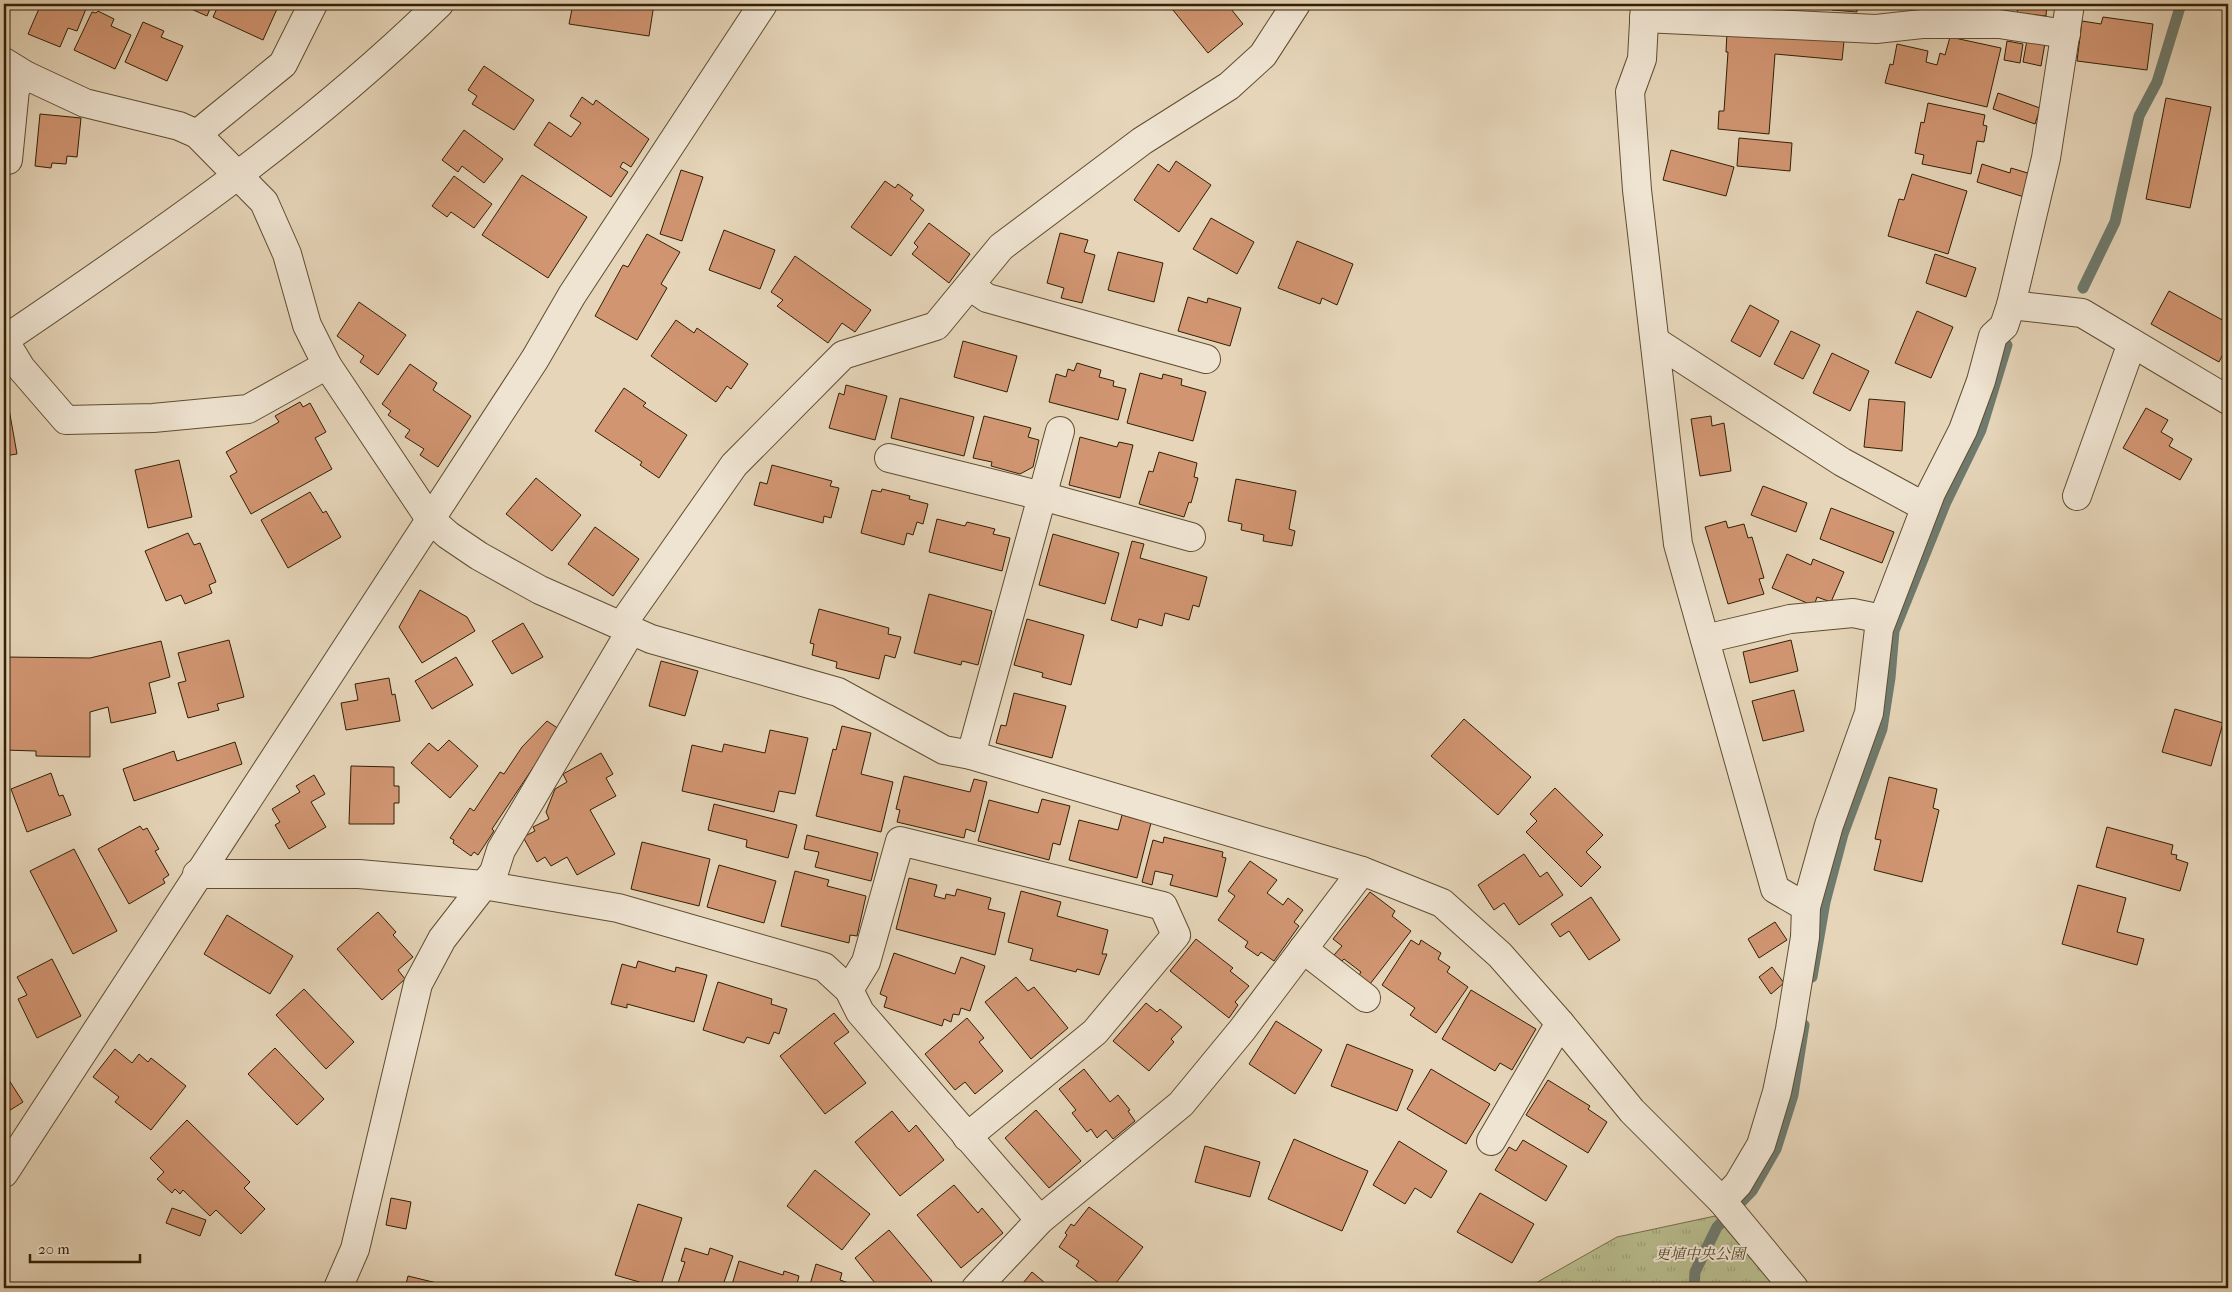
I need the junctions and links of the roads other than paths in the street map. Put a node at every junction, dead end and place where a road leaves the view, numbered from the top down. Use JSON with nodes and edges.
{"nodes":[{"id":1,"x":313,"y":4,"type":"edge"},
{"id":2,"x":439,"y":4,"type":"edge"},
{"id":3,"x":763,"y":4,"type":"edge"},
{"id":4,"x":1296,"y":4,"type":"edge"},
{"id":5,"x":2070,"y":4,"type":"edge"},
{"id":6,"x":1644,"y":11,"type":"edge"},
{"id":7,"x":2066,"y":34,"type":"junction"},
{"id":8,"x":15,"y":69,"type":"edge"},
{"id":9,"x":197,"y":134,"type":"junction"},
{"id":10,"x":4,"y":161,"type":"edge"},
{"id":11,"x":238,"y":175,"type":"junction"},
{"id":12,"x":970,"y":286,"type":"junction"},
{"id":13,"x":2011,"y":305,"type":"junction"},
{"id":14,"x":4,"y":340,"type":"edge"},
{"id":15,"x":1655,"y":341,"type":"junction"},
{"id":16,"x":2132,"y":343,"type":"junction"},
{"id":17,"x":1206,"y":359,"type":"dead end"},
{"id":18,"x":327,"y":365,"type":"junction"},
{"id":19,"x":2228,"y":400,"type":"edge"},
{"id":20,"x":1060,"y":431,"type":"dead end"},
{"id":21,"x":889,"y":458,"type":"dead end"},
{"id":22,"x":1042,"y":496,"type":"junction"},
{"id":23,"x":2078,"y":496,"type":"dead end"},
{"id":24,"x":1925,"y":507,"type":"junction"},
{"id":25,"x":430,"y":519,"type":"junction"},
{"id":26,"x":1191,"y":537,"type":"dead end"},
{"id":27,"x":1882,"y":619,"type":"junction"},
{"id":28,"x":626,"y":626,"type":"junction"},
{"id":29,"x":1705,"y":639,"type":"junction"},
{"id":30,"x":970,"y":755,"type":"junction"},
{"id":31,"x":1362,"y":872,"type":"junction"},
{"id":32,"x":197,"y":874,"type":"junction"},
{"id":33,"x":483,"y":885,"type":"junction"},
{"id":34,"x":1806,"y":907,"type":"junction"},
{"id":35,"x":1303,"y":949,"type":"junction"},
{"id":36,"x":849,"y":990,"type":"junction"},
{"id":37,"x":1366,"y":998,"type":"dead end"},
{"id":38,"x":1560,"y":1023,"type":"junction"},
{"id":39,"x":968,"y":1137,"type":"junction"},
{"id":40,"x":1491,"y":1141,"type":"dead end"},
{"id":41,"x":4,"y":1173,"type":"edge"},
{"id":42,"x":1728,"y":1209,"type":"junction"},
{"id":43,"x":1040,"y":1220,"type":"junction"},
{"id":44,"x":338,"y":1288,"type":"edge"},
{"id":45,"x":976,"y":1288,"type":"edge"},
{"id":46,"x":1794,"y":1288,"type":"edge"}],
"edges":[{"from":1,"to":9,"type":"street"},
{"from":2,"to":11,"type":"street"},
{"from":3,"to":25,"type":"street"},
{"from":4,"to":12,"type":"street"},
{"from":5,"to":7,"type":"street"},
{"from":6,"to":7,"type":"street"},
{"from":6,"to":15,"type":"street"},
{"from":7,"to":13,"type":"street"},
{"from":8,"to":9,"type":"street"},
{"from":8,"to":10,"type":"street"},
{"from":9,"to":11,"type":"street"},
{"from":11,"to":14,"type":"street"},
{"from":11,"to":18,"type":"street"},
{"from":12,"to":17,"type":"street"},
{"from":12,"to":28,"type":"street"},
{"from":13,"to":16,"type":"street"},
{"from":13,"to":24,"type":"street"},
{"from":14,"to":18,"type":"street"},
{"from":15,"to":24,"type":"street"},
{"from":15,"to":29,"type":"street"},
{"from":16,"to":19,"type":"street"},
{"from":16,"to":23,"type":"street"},
{"from":18,"to":25,"type":"street"},
{"from":20,"to":22,"type":"street"},
{"from":21,"to":22,"type":"street"},
{"from":22,"to":26,"type":"street"},
{"from":22,"to":30,"type":"street"},
{"from":24,"to":27,"type":"street"},
{"from":25,"to":28,"type":"street"},
{"from":25,"to":32,"type":"street"},
{"from":27,"to":29,"type":"street"},
{"from":27,"to":34,"type":"street"},
{"from":28,"to":30,"type":"street"},
{"from":28,"to":33,"type":"street"},
{"from":29,"to":34,"type":"street"},
{"from":30,"to":31,"type":"street"},
{"from":31,"to":35,"type":"street"},
{"from":31,"to":38,"type":"street"},
{"from":32,"to":33,"type":"street"},
{"from":32,"to":41,"type":"street"},
{"from":33,"to":36,"type":"street"},
{"from":33,"to":44,"type":"street"},
{"from":34,"to":42,"type":"street"},
{"from":35,"to":37,"type":"street"},
{"from":35,"to":43,"type":"street"},
{"from":36,"to":39,"type":"street"},
{"from":36,"to":39,"type":"street"},
{"from":38,"to":40,"type":"street"},
{"from":38,"to":42,"type":"street"},
{"from":39,"to":43,"type":"street"},
{"from":42,"to":46,"type":"street"},
{"from":43,"to":45,"type":"street"}]}
